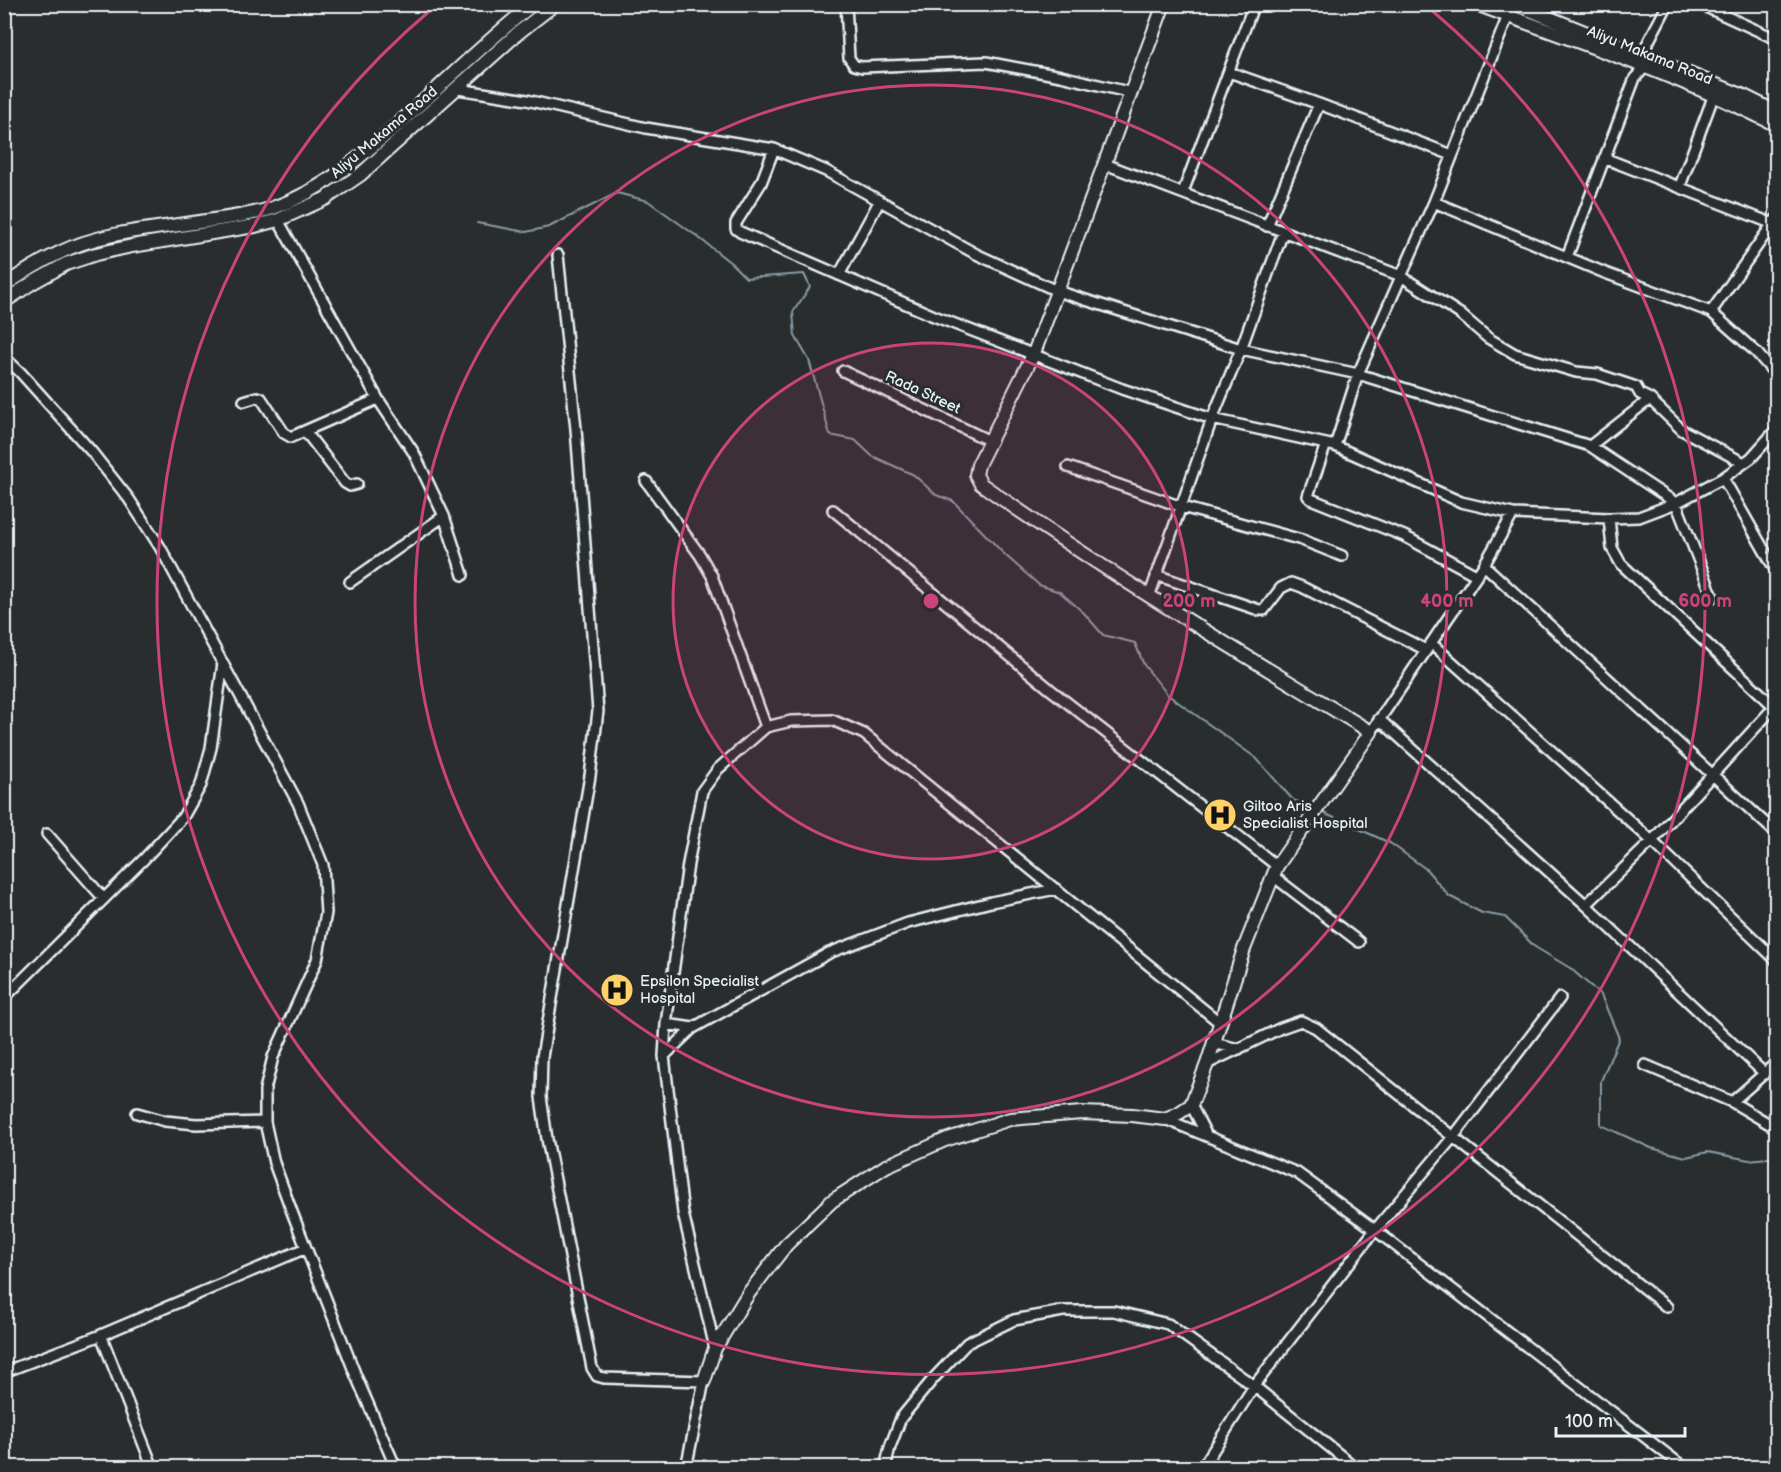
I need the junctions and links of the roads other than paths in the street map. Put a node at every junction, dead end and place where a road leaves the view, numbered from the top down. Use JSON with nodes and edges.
{"nodes":[{"id":1,"x":533,"y":4,"type":"edge"},
{"id":2,"x":555,"y":4,"type":"edge"},
{"id":3,"x":846,"y":4,"type":"edge"},
{"id":4,"x":1164,"y":4,"type":"edge"},
{"id":5,"x":1254,"y":4,"type":"edge"},
{"id":6,"x":1476,"y":4,"type":"edge"},
{"id":7,"x":1515,"y":4,"type":"edge"},
{"id":8,"x":1668,"y":4,"type":"edge"},
{"id":9,"x":1699,"y":4,"type":"edge"},
{"id":10,"x":1508,"y":16,"type":"junction"},
{"id":11,"x":1776,"y":39,"type":"edge"},
{"id":12,"x":1643,"y":62,"type":"junction"},
{"id":13,"x":1229,"y":72,"type":"junction"},
{"id":14,"x":458,"y":88,"type":"junction"},
{"id":15,"x":1132,"y":93,"type":"junction"},
{"id":16,"x":1713,"y":97,"type":"junction"},
{"id":17,"x":1319,"y":104,"type":"junction"},
{"id":18,"x":426,"y":108,"type":"junction"},
{"id":19,"x":1776,"y":112,"type":"edge"},
{"id":20,"x":414,"y":118,"type":"junction"},
{"id":21,"x":1776,"y":125,"type":"edge"},
{"id":22,"x":774,"y":149,"type":"junction"},
{"id":23,"x":1452,"y":155,"type":"junction"},
{"id":24,"x":1604,"y":158,"type":"junction"},
{"id":25,"x":1105,"y":164,"type":"junction"},
{"id":26,"x":1680,"y":186,"type":"junction"},
{"id":27,"x":1183,"y":192,"type":"junction"},
{"id":28,"x":879,"y":202,"type":"junction"},
{"id":29,"x":1434,"y":202,"type":"junction"},
{"id":30,"x":278,"y":220,"type":"junction"},
{"id":31,"x":1776,"y":222,"type":"edge"},
{"id":32,"x":1267,"y":226,"type":"junction"},
{"id":33,"x":1283,"y":232,"type":"junction"},
{"id":34,"x":151,"y":236,"type":"junction"},
{"id":35,"x":558,"y":255,"type":"dead end"},
{"id":36,"x":1567,"y":257,"type":"junction"},
{"id":37,"x":839,"y":275,"type":"junction"},
{"id":38,"x":1401,"y":276,"type":"junction"},
{"id":39,"x":4,"y":286,"type":"edge"},
{"id":40,"x":1058,"y":291,"type":"junction"},
{"id":41,"x":4,"y":302,"type":"edge"},
{"id":42,"x":1711,"y":312,"type":"junction"},
{"id":43,"x":1241,"y":349,"type":"junction"},
{"id":44,"x":1034,"y":353,"type":"junction"},
{"id":45,"x":4,"y":357,"type":"edge"},
{"id":46,"x":843,"y":371,"type":"dead end"},
{"id":47,"x":1358,"y":374,"type":"junction"},
{"id":48,"x":1776,"y":375,"type":"edge"},
{"id":49,"x":378,"y":399,"type":"junction"},
{"id":50,"x":1650,"y":399,"type":"junction"},
{"id":51,"x":244,"y":401,"type":"dead end"},
{"id":52,"x":1212,"y":419,"type":"junction"},
{"id":53,"x":1776,"y":430,"type":"edge"},
{"id":54,"x":305,"y":431,"type":"junction"},
{"id":55,"x":990,"y":441,"type":"junction"},
{"id":56,"x":1330,"y":445,"type":"junction"},
{"id":57,"x":1590,"y":446,"type":"junction"},
{"id":58,"x":1744,"y":463,"type":"junction"},
{"id":59,"x":1068,"y":467,"type":"dead end"},
{"id":60,"x":1723,"y":478,"type":"junction"},
{"id":61,"x":646,"y":481,"type":"dead end"},
{"id":62,"x":357,"y":484,"type":"dead end"},
{"id":63,"x":1676,"y":503,"type":"junction"},
{"id":64,"x":1182,"y":507,"type":"junction"},
{"id":65,"x":833,"y":510,"type":"dead end"},
{"id":66,"x":1513,"y":514,"type":"junction"},
{"id":67,"x":444,"y":516,"type":"junction"},
{"id":68,"x":1609,"y":518,"type":"junction"},
{"id":69,"x":1342,"y":556,"type":"dead end"},
{"id":70,"x":1484,"y":565,"type":"junction"},
{"id":71,"x":1776,"y":571,"type":"edge"},
{"id":72,"x":463,"y":575,"type":"dead end"},
{"id":73,"x":1156,"y":575,"type":"junction"},
{"id":74,"x":1476,"y":575,"type":"junction"},
{"id":75,"x":350,"y":582,"type":"dead end"},
{"id":76,"x":1149,"y":597,"type":"junction"},
{"id":77,"x":1713,"y":597,"type":"dead end"},
{"id":78,"x":1429,"y":646,"type":"junction"},
{"id":79,"x":223,"y":662,"type":"junction"},
{"id":80,"x":1776,"y":707,"type":"edge"},
{"id":81,"x":1379,"y":719,"type":"junction"},
{"id":82,"x":766,"y":727,"type":"junction"},
{"id":83,"x":1371,"y":732,"type":"junction"},
{"id":84,"x":1713,"y":774,"type":"junction"},
{"id":85,"x":1776,"y":833,"type":"edge"},
{"id":86,"x":47,"y":834,"type":"dead end"},
{"id":87,"x":1652,"y":841,"type":"junction"},
{"id":88,"x":1275,"y":871,"type":"junction"},
{"id":89,"x":1056,"y":889,"type":"junction"},
{"id":90,"x":104,"y":899,"type":"junction"},
{"id":91,"x":1586,"y":905,"type":"junction"},
{"id":92,"x":1359,"y":942,"type":"dead end"},
{"id":93,"x":1776,"y":960,"type":"edge"},
{"id":94,"x":4,"y":998,"type":"edge"},
{"id":95,"x":1560,"y":999,"type":"dead end"},
{"id":96,"x":1220,"y":1022,"type":"junction"},
{"id":97,"x":666,"y":1024,"type":"junction"},
{"id":98,"x":693,"y":1028,"type":"junction"},
{"id":99,"x":1214,"y":1042,"type":"junction"},
{"id":100,"x":1239,"y":1048,"type":"junction"},
{"id":101,"x":664,"y":1056,"type":"junction"},
{"id":102,"x":1776,"y":1063,"type":"edge"},
{"id":103,"x":1207,"y":1064,"type":"junction"},
{"id":104,"x":1645,"y":1065,"type":"dead end"},
{"id":105,"x":1765,"y":1074,"type":"junction"},
{"id":106,"x":1732,"y":1102,"type":"junction"},
{"id":107,"x":1191,"y":1106,"type":"junction"},
{"id":108,"x":137,"y":1113,"type":"dead end"},
{"id":109,"x":1165,"y":1119,"type":"junction"},
{"id":110,"x":265,"y":1122,"type":"junction"},
{"id":111,"x":1776,"y":1128,"type":"edge"},
{"id":112,"x":1206,"y":1134,"type":"junction"},
{"id":113,"x":1454,"y":1136,"type":"junction"},
{"id":114,"x":1375,"y":1230,"type":"junction"},
{"id":115,"x":306,"y":1248,"type":"junction"},
{"id":116,"x":1667,"y":1307,"type":"dead end"},
{"id":117,"x":100,"y":1335,"type":"junction"},
{"id":118,"x":715,"y":1348,"type":"junction"},
{"id":119,"x":4,"y":1372,"type":"edge"},
{"id":120,"x":704,"y":1382,"type":"junction"},
{"id":121,"x":1254,"y":1386,"type":"junction"},
{"id":122,"x":153,"y":1467,"type":"edge"},
{"id":123,"x":396,"y":1467,"type":"edge"},
{"id":124,"x":686,"y":1467,"type":"edge"},
{"id":125,"x":885,"y":1467,"type":"edge"},
{"id":126,"x":1202,"y":1467,"type":"edge"},
{"id":127,"x":1356,"y":1467,"type":"edge"},
{"id":128,"x":1685,"y":1467,"type":"edge"}],
"edges":[{"from":1,"to":18,"type":"street","name":"Aliyu Makama Road"},
{"from":2,"to":14,"type":"street","name":"Aliyu Makama Road"},
{"from":3,"to":15,"type":"street"},
{"from":4,"to":15,"type":"street"},
{"from":5,"to":13,"type":"street"},
{"from":6,"to":10,"type":"street","name":"Aliyu Makama Road"},
{"from":7,"to":12,"type":"street","name":"Aliyu Makama Road"},
{"from":8,"to":12,"type":"street"},
{"from":9,"to":11,"type":"street"},
{"from":10,"to":12,"type":"street","name":"Aliyu Makama Road"},
{"from":10,"to":23,"type":"street"},
{"from":12,"to":16,"type":"street","name":"Aliyu Makama Road"},
{"from":12,"to":19,"type":"street","name":"Aliyu Makama Road"},
{"from":12,"to":24,"type":"street"},
{"from":13,"to":17,"type":"street"},
{"from":13,"to":27,"type":"street"},
{"from":14,"to":18,"type":"street","name":"Aliyu Makama Road"},
{"from":14,"to":22,"type":"street"},
{"from":15,"to":25,"type":"street"},
{"from":16,"to":21,"type":"street","name":"Aliyu Makama Road"},
{"from":16,"to":26,"type":"street"},
{"from":17,"to":23,"type":"street"},
{"from":17,"to":32,"type":"street"},
{"from":18,"to":20,"type":"street","name":"Aliyu Makama Road"},
{"from":20,"to":30,"type":"street","name":"Aliyu Makama Road"},
{"from":20,"to":34,"type":"street","name":"Aliyu Makama Road"},
{"from":22,"to":28,"type":"street"},
{"from":22,"to":37,"type":"street"},
{"from":23,"to":29,"type":"street"},
{"from":24,"to":26,"type":"street"},
{"from":24,"to":36,"type":"street"},
{"from":25,"to":27,"type":"street"},
{"from":25,"to":40,"type":"street"},
{"from":26,"to":31,"type":"street"},
{"from":27,"to":32,"type":"street"},
{"from":28,"to":37,"type":"street"},
{"from":28,"to":40,"type":"street"},
{"from":29,"to":36,"type":"street"},
{"from":29,"to":38,"type":"street"},
{"from":30,"to":34,"type":"street","name":"Aliyu Makama Road"},
{"from":30,"to":49,"type":"street"},
{"from":31,"to":42,"type":"street"},
{"from":32,"to":33,"type":"street"},
{"from":33,"to":38,"type":"street"},
{"from":33,"to":43,"type":"street"},
{"from":34,"to":39,"type":"street","name":"Aliyu Makama Road"},
{"from":34,"to":41,"type":"street","name":"Aliyu Makama Road"},
{"from":35,"to":120,"type":"street"},
{"from":36,"to":42,"type":"street"},
{"from":37,"to":44,"type":"street"},
{"from":38,"to":47,"type":"street"},
{"from":38,"to":50,"type":"street"},
{"from":40,"to":43,"type":"street"},
{"from":40,"to":44,"type":"street"},
{"from":42,"to":48,"type":"street"},
{"from":43,"to":47,"type":"street"},
{"from":43,"to":52,"type":"street"},
{"from":44,"to":52,"type":"street"},
{"from":44,"to":55,"type":"street"},
{"from":45,"to":79,"type":"street"},
{"from":46,"to":55,"type":"street","name":"Rada Street"},
{"from":47,"to":56,"type":"street"},
{"from":47,"to":57,"type":"street"},
{"from":49,"to":54,"type":"street"},
{"from":49,"to":67,"type":"street"},
{"from":50,"to":57,"type":"street"},
{"from":50,"to":58,"type":"street"},
{"from":51,"to":54,"type":"street"},
{"from":52,"to":56,"type":"street"},
{"from":52,"to":64,"type":"street"},
{"from":53,"to":58,"type":"street"},
{"from":54,"to":62,"type":"street"},
{"from":55,"to":76,"type":"street"},
{"from":56,"to":66,"type":"street"},
{"from":56,"to":74,"type":"street"},
{"from":57,"to":63,"type":"street"},
{"from":58,"to":60,"type":"street"},
{"from":59,"to":64,"type":"street"},
{"from":60,"to":63,"type":"street"},
{"from":60,"to":71,"type":"street"},
{"from":61,"to":82,"type":"street"},
{"from":63,"to":68,"type":"street"},
{"from":63,"to":77,"type":"street"},
{"from":64,"to":69,"type":"street"},
{"from":64,"to":73,"type":"street"},
{"from":65,"to":88,"type":"street"},
{"from":66,"to":68,"type":"street"},
{"from":66,"to":70,"type":"street"},
{"from":67,"to":72,"type":"street"},
{"from":67,"to":75,"type":"street"},
{"from":68,"to":80,"type":"street"},
{"from":70,"to":74,"type":"street"},
{"from":70,"to":84,"type":"street"},
{"from":73,"to":76,"type":"street"},
{"from":73,"to":78,"type":"street"},
{"from":74,"to":78,"type":"street"},
{"from":76,"to":83,"type":"street"},
{"from":78,"to":81,"type":"street"},
{"from":78,"to":87,"type":"street"},
{"from":79,"to":90,"type":"street"},
{"from":79,"to":110,"type":"street"},
{"from":80,"to":84,"type":"street"},
{"from":81,"to":83,"type":"street"},
{"from":81,"to":91,"type":"street"},
{"from":82,"to":89,"type":"street"},
{"from":82,"to":97,"type":"street"},
{"from":83,"to":88,"type":"street"},
{"from":84,"to":85,"type":"street"},
{"from":84,"to":87,"type":"street"},
{"from":86,"to":90,"type":"street"},
{"from":87,"to":91,"type":"street"},
{"from":87,"to":93,"type":"street"},
{"from":88,"to":92,"type":"street"},
{"from":88,"to":96,"type":"street"},
{"from":89,"to":96,"type":"street"},
{"from":89,"to":98,"type":"street"},
{"from":90,"to":94,"type":"street"},
{"from":91,"to":105,"type":"street"},
{"from":95,"to":113,"type":"street"},
{"from":96,"to":99,"type":"street"},
{"from":97,"to":98,"type":"street"},
{"from":97,"to":101,"type":"street"},
{"from":98,"to":101,"type":"street"},
{"from":99,"to":100,"type":"street"},
{"from":99,"to":103,"type":"street"},
{"from":100,"to":103,"type":"street"},
{"from":100,"to":113,"type":"street"},
{"from":101,"to":118,"type":"street"},
{"from":102,"to":105,"type":"street"},
{"from":103,"to":107,"type":"street"},
{"from":104,"to":106,"type":"street"},
{"from":105,"to":106,"type":"street"},
{"from":106,"to":111,"type":"street"},
{"from":107,"to":109,"type":"street"},
{"from":107,"to":112,"type":"street"},
{"from":108,"to":110,"type":"street"},
{"from":109,"to":112,"type":"street"},
{"from":109,"to":118,"type":"street"},
{"from":110,"to":115,"type":"street"},
{"from":112,"to":114,"type":"street"},
{"from":113,"to":114,"type":"street"},
{"from":113,"to":116,"type":"street"},
{"from":114,"to":121,"type":"street"},
{"from":114,"to":128,"type":"street"},
{"from":115,"to":117,"type":"street"},
{"from":115,"to":123,"type":"street"},
{"from":117,"to":119,"type":"street"},
{"from":117,"to":122,"type":"street"},
{"from":118,"to":120,"type":"street"},
{"from":120,"to":124,"type":"street"},
{"from":121,"to":125,"type":"street"},
{"from":121,"to":126,"type":"street"},
{"from":121,"to":127,"type":"street"}]}
